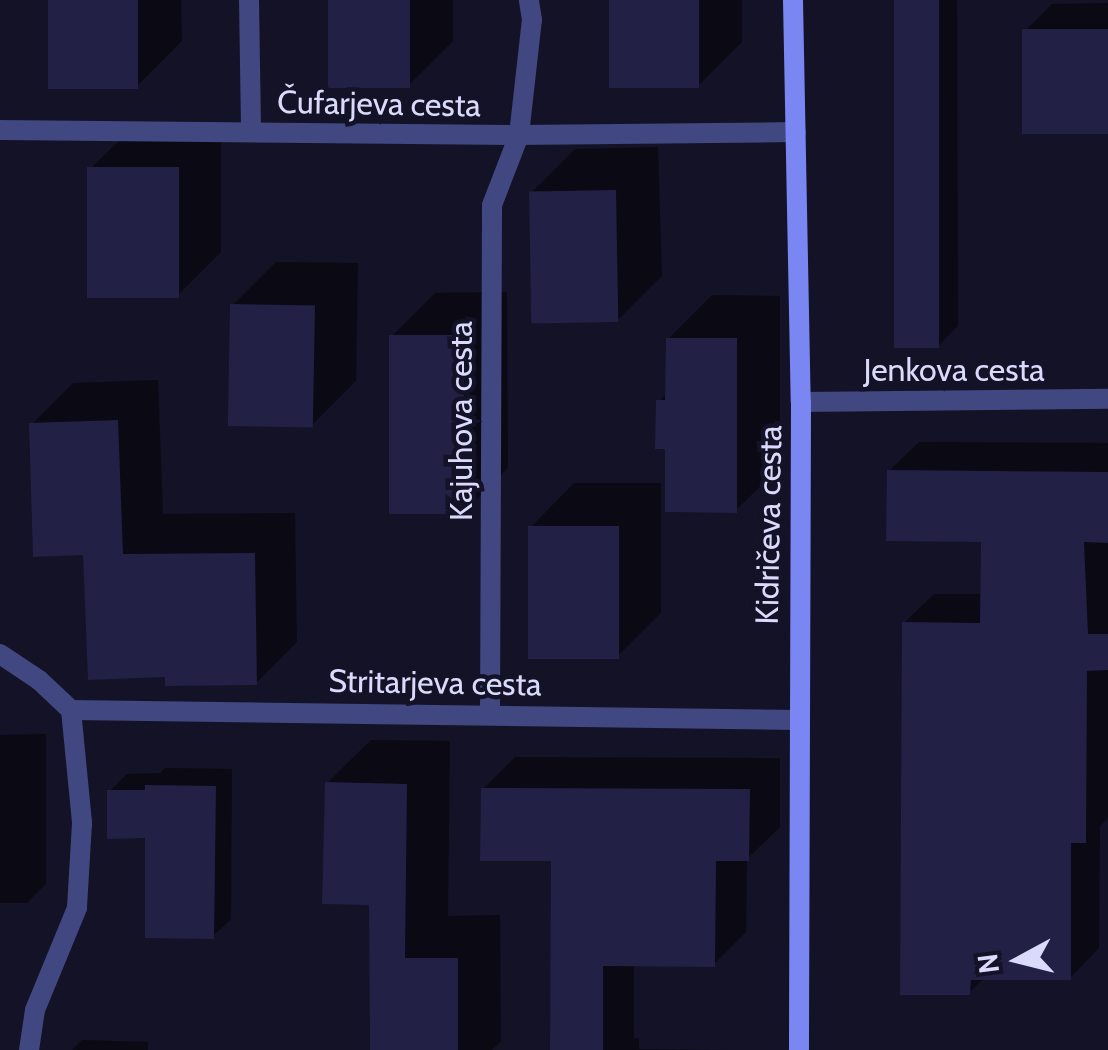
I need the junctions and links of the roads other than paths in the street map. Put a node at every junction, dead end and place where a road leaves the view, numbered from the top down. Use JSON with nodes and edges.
{"nodes":[{"id":1,"x":248,"y":0,"type":"edge"},
{"id":2,"x":529,"y":0,"type":"edge"},
{"id":3,"x":794,"y":0,"type":"edge"},
{"id":4,"x":0,"y":130,"type":"edge"},
{"id":5,"x":250,"y":132,"type":"junction"},
{"id":6,"x":796,"y":132,"type":"junction"},
{"id":7,"x":519,"y":135,"type":"junction"},
{"id":8,"x":1108,"y":399,"type":"edge"},
{"id":9,"x":801,"y":402,"type":"junction"},
{"id":10,"x":0,"y":654,"type":"edge"},
{"id":11,"x":71,"y":710,"type":"junction"},
{"id":12,"x":490,"y":712,"type":"junction"},
{"id":13,"x":797,"y":720,"type":"junction"},
{"id":14,"x":29,"y":1050,"type":"edge"},
{"id":15,"x":799,"y":1050,"type":"edge"}],
"edges":[{"from":1,"to":5,"type":"street","name":"Čufarjeva cesta"},
{"from":2,"to":7,"type":"street","name":"Kajuhova cesta"},
{"from":3,"to":6,"type":"main road","name":"Kidričeva cesta"},
{"from":4,"to":5,"type":"street"},
{"from":5,"to":7,"type":"street","name":"Čufarjeva cesta"},
{"from":6,"to":7,"type":"street"},
{"from":6,"to":9,"type":"main road","name":"Kidričeva cesta"},
{"from":7,"to":12,"type":"street","name":"Kajuhova cesta"},
{"from":8,"to":9,"type":"street","name":"Jenkova cesta"},
{"from":9,"to":13,"type":"main road","name":"Kidričeva cesta"},
{"from":10,"to":11,"type":"street"},
{"from":11,"to":12,"type":"street","name":"Stritarjeva cesta"},
{"from":11,"to":14,"type":"street"},
{"from":12,"to":13,"type":"street","name":"Stritarjeva cesta"},
{"from":13,"to":15,"type":"main road","name":"Kidričeva cesta"}]}
